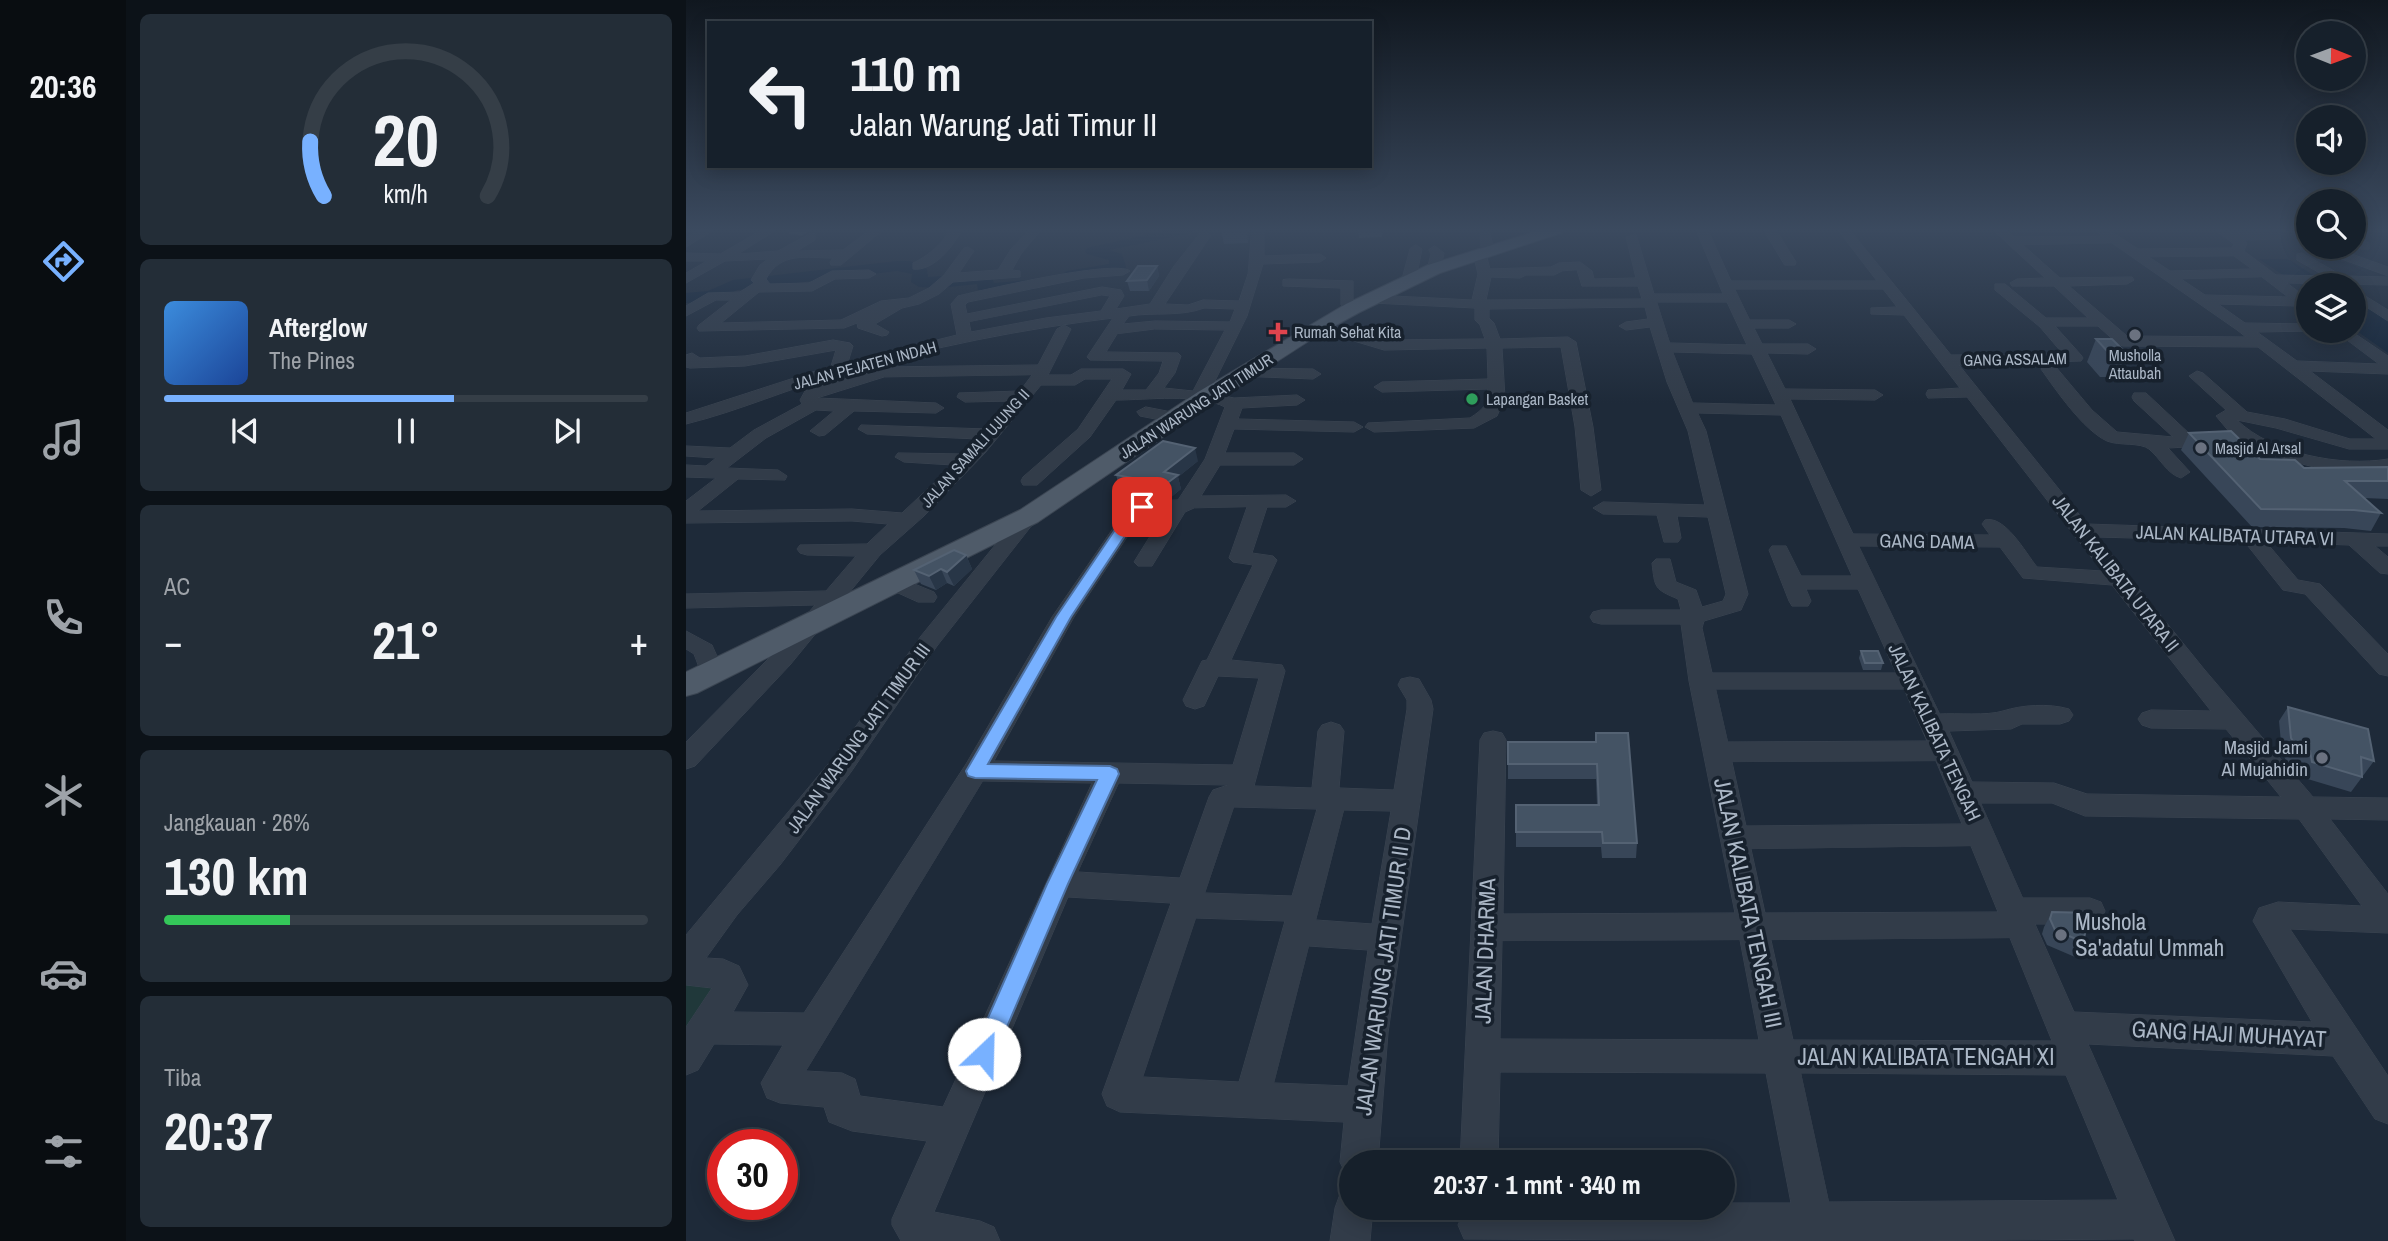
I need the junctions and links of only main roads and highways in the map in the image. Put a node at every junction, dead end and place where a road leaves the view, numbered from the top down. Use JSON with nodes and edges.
{"nodes":[{"id":1,"x":1386,"y":288,"type":"edge"},
{"id":2,"x":699,"y":679,"type":"edge"}],
"edges":[{"from":1,"to":2,"type":"main road","name":"JALAN WARUNG JATI TIMUR"}]}
